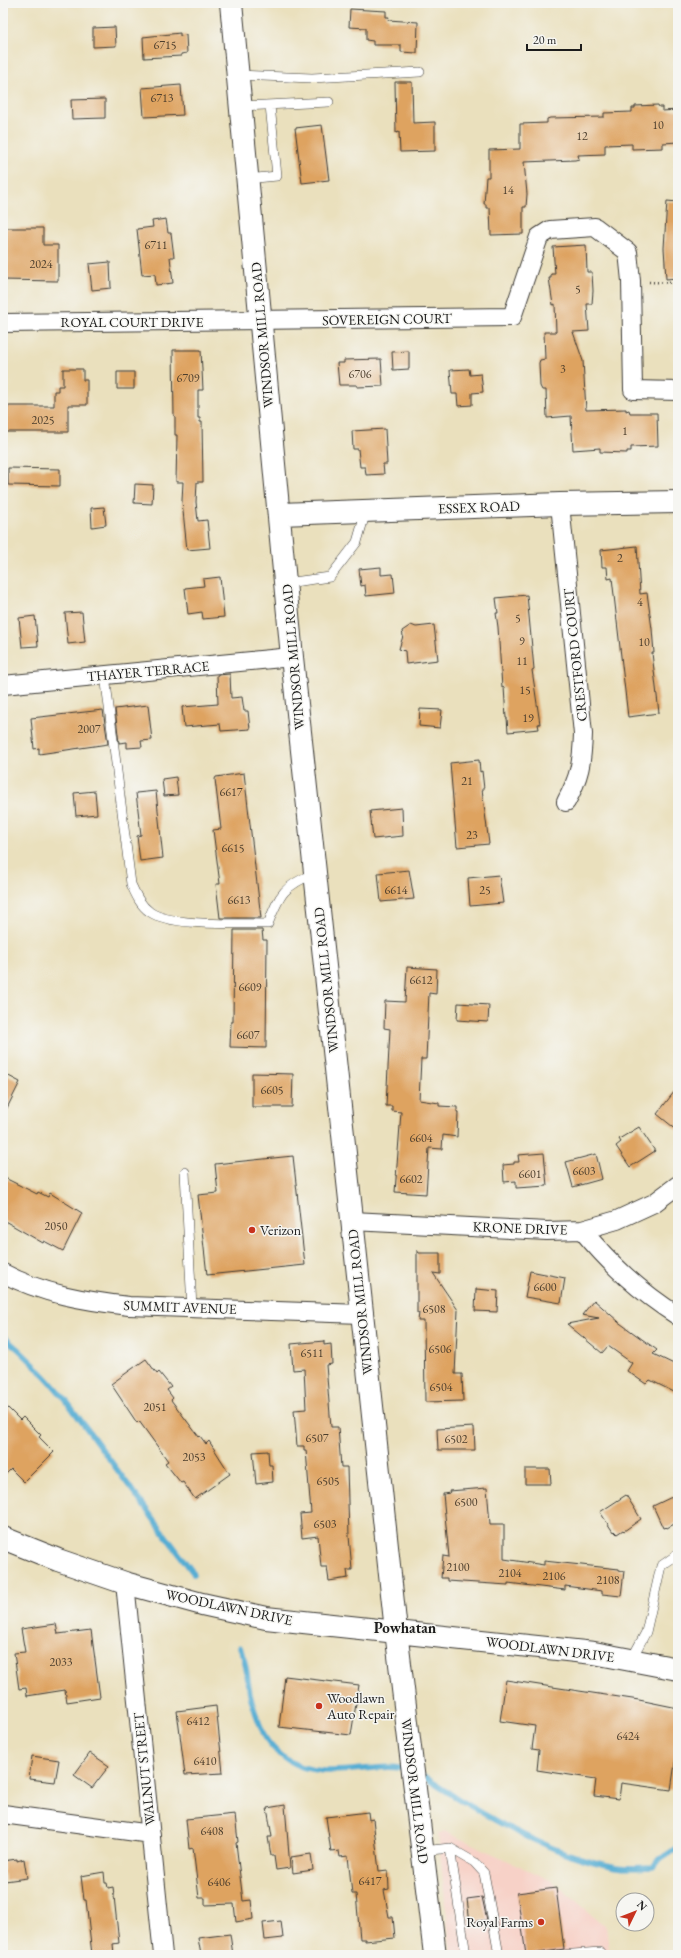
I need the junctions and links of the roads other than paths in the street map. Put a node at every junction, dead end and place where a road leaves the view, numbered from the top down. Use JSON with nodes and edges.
{"nodes":[{"id":1,"x":231,"y":3,"type":"edge"},
{"id":2,"x":420,"y":72,"type":"dead end"},
{"id":3,"x":238,"y":75,"type":"junction"},
{"id":4,"x":329,"y":102,"type":"dead end"},
{"id":5,"x":270,"y":105,"type":"junction"},
{"id":6,"x":240,"y":106,"type":"junction"},
{"id":7,"x":247,"y":179,"type":"junction"},
{"id":8,"x":262,"y":320,"type":"junction"},
{"id":9,"x":3,"y":323,"type":"edge"},
{"id":10,"x":678,"y":392,"type":"edge"},
{"id":11,"x":678,"y":502,"type":"edge"},
{"id":12,"x":560,"y":504,"type":"junction"},
{"id":13,"x":366,"y":511,"type":"junction"},
{"id":14,"x":280,"y":514,"type":"junction"},
{"id":15,"x":286,"y":583,"type":"junction"},
{"id":16,"x":292,"y":657,"type":"junction"},
{"id":17,"x":104,"y":675,"type":"junction"},
{"id":18,"x":3,"y":685,"type":"edge"},
{"id":19,"x":566,"y":802,"type":"dead end"},
{"id":20,"x":315,"y":873,"type":"junction"},
{"id":21,"x":185,"y":1172,"type":"dead end"},
{"id":22,"x":678,"y":1185,"type":"edge"},
{"id":23,"x":352,"y":1221,"type":"junction"},
{"id":24,"x":582,"y":1230,"type":"junction"},
{"id":25,"x":3,"y":1273,"type":"edge"},
{"id":26,"x":192,"y":1308,"type":"junction"},
{"id":27,"x":362,"y":1314,"type":"junction"},
{"id":28,"x":678,"y":1316,"type":"edge"},
{"id":29,"x":3,"y":1538,"type":"edge"},
{"id":30,"x":678,"y":1554,"type":"edge"},
{"id":31,"x":125,"y":1583,"type":"junction"},
{"id":32,"x":396,"y":1631,"type":"junction"},
{"id":33,"x":631,"y":1660,"type":"junction"},
{"id":34,"x":678,"y":1669,"type":"edge"},
{"id":35,"x":3,"y":1814,"type":"edge"},
{"id":36,"x":151,"y":1834,"type":"junction"},
{"id":37,"x":450,"y":1848,"type":"junction"},
{"id":38,"x":423,"y":1851,"type":"junction"},
{"id":39,"x":600,"y":1952,"type":"dead end"},
{"id":40,"x":163,"y":1955,"type":"edge"},
{"id":41,"x":435,"y":1955,"type":"edge"},
{"id":42,"x":466,"y":1955,"type":"edge"},
{"id":43,"x":499,"y":1955,"type":"edge"},
{"id":44,"x":560,"y":1955,"type":"edge"}],
"edges":[{"from":1,"to":3,"type":"main road","name":"WINDSOR MILL ROAD"},
{"from":2,"to":3,"type":"lane"},
{"from":3,"to":6,"type":"main road","name":"WINDSOR MILL ROAD"},
{"from":4,"to":5,"type":"lane"},
{"from":5,"to":6,"type":"lane"},
{"from":5,"to":7,"type":"lane"},
{"from":6,"to":7,"type":"main road","name":"WINDSOR MILL ROAD"},
{"from":7,"to":8,"type":"main road","name":"WINDSOR MILL ROAD"},
{"from":8,"to":9,"type":"street","name":"ROYAL COURT DRIVE"},
{"from":8,"to":10,"type":"street","name":"SOVEREIGN COURT"},
{"from":8,"to":14,"type":"main road","name":"WINDSOR MILL ROAD"},
{"from":11,"to":12,"type":"main road","name":"ESSEX ROAD"},
{"from":12,"to":13,"type":"main road","name":"ESSEX ROAD"},
{"from":12,"to":19,"type":"street","name":"CRESTFORD COURT"},
{"from":13,"to":14,"type":"main road","name":"ESSEX ROAD"},
{"from":13,"to":15,"type":"lane"},
{"from":14,"to":15,"type":"main road","name":"WINDSOR MILL ROAD"},
{"from":15,"to":16,"type":"main road","name":"WINDSOR MILL ROAD"},
{"from":16,"to":17,"type":"street","name":"THAYER TERRACE"},
{"from":16,"to":20,"type":"main road","name":"WINDSOR MILL ROAD"},
{"from":17,"to":18,"type":"street","name":"THAYER TERRACE"},
{"from":17,"to":20,"type":"lane"},
{"from":20,"to":23,"type":"main road","name":"WINDSOR MILL ROAD"},
{"from":21,"to":26,"type":"lane"},
{"from":22,"to":24,"type":"street","name":"KRONE DRIVE"},
{"from":23,"to":24,"type":"street","name":"KRONE DRIVE"},
{"from":23,"to":27,"type":"main road","name":"WINDSOR MILL ROAD"},
{"from":24,"to":28,"type":"street"},
{"from":25,"to":26,"type":"street","name":"SUMMIT AVENUE"},
{"from":26,"to":27,"type":"street","name":"SUMMIT AVENUE"},
{"from":27,"to":32,"type":"main road","name":"WINDSOR MILL ROAD"},
{"from":29,"to":31,"type":"main road","name":"WOODLAWN DRIVE"},
{"from":30,"to":33,"type":"lane"},
{"from":31,"to":32,"type":"main road","name":"WOODLAWN DRIVE"},
{"from":31,"to":36,"type":"street","name":"WALNUT STREET"},
{"from":32,"to":33,"type":"main road","name":"WOODLAWN DRIVE"},
{"from":32,"to":38,"type":"main road","name":"WINDSOR MILL ROAD"},
{"from":33,"to":34,"type":"main road","name":"WOODLAWN DRIVE"},
{"from":35,"to":36,"type":"street"},
{"from":36,"to":40,"type":"street","name":"WALNUT STREET"},
{"from":37,"to":38,"type":"lane"},
{"from":37,"to":42,"type":"lane"},
{"from":37,"to":43,"type":"lane"},
{"from":38,"to":41,"type":"main road","name":"WINDSOR MILL ROAD"},
{"from":39,"to":44,"type":"lane"}]}
